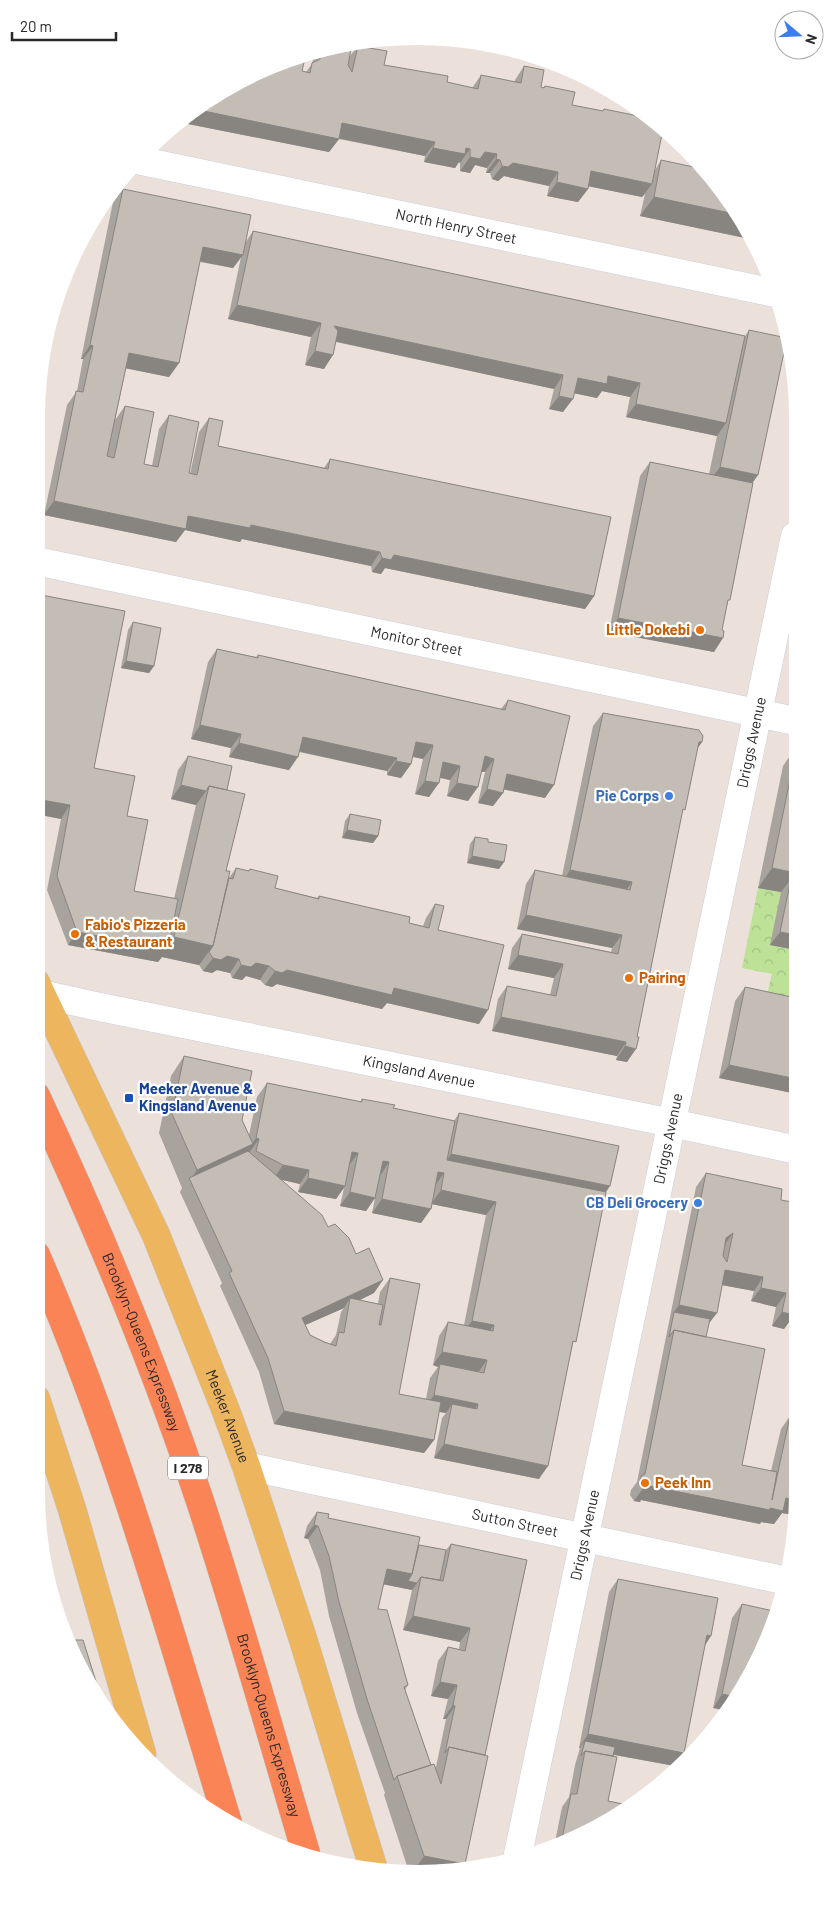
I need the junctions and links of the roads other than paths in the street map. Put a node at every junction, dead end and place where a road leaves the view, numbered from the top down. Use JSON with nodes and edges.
{"nodes":[{"id":1,"x":147,"y":162,"type":"edge"},
{"id":2,"x":767,"y":292,"type":"edge"},
{"id":3,"x":45,"y":563,"type":"edge"},
{"id":4,"x":789,"y":565,"type":"edge"},
{"id":5,"x":758,"y":712,"type":"junction"},
{"id":6,"x":789,"y":719,"type":"edge"},
{"id":7,"x":45,"y":993,"type":"edge"},
{"id":8,"x":45,"y":1006,"type":"edge"},
{"id":9,"x":45,"y":1116,"type":"edge"},
{"id":10,"x":672,"y":1123,"type":"junction"},
{"id":11,"x":789,"y":1148,"type":"edge"},
{"id":12,"x":45,"y":1276,"type":"edge"},
{"id":13,"x":45,"y":1426,"type":"edge"},
{"id":14,"x":246,"y":1466,"type":"junction"},
{"id":15,"x":585,"y":1538,"type":"junction"},
{"id":16,"x":779,"y":1579,"type":"edge"},
{"id":17,"x":138,"y":1739,"type":"edge"},
{"id":18,"x":224,"y":1811,"type":"edge"},
{"id":19,"x":304,"y":1847,"type":"edge"},
{"id":20,"x":519,"y":1850,"type":"edge"},
{"id":21,"x":371,"y":1862,"type":"edge"}],
"edges":[{"from":1,"to":2,"type":"street","name":"North Henry Street"},
{"from":3,"to":5,"type":"street","name":"Monitor Street"},
{"from":4,"to":5,"type":"street","name":"Driggs Avenue"},
{"from":5,"to":6,"type":"street","name":"Monitor Street"},
{"from":5,"to":10,"type":"street","name":"Driggs Avenue"},
{"from":7,"to":10,"type":"street","name":"Kingsland Avenue"},
{"from":8,"to":14,"type":"main road","name":"Meeker Avenue"},
{"from":9,"to":19,"type":"highway","name":"Brooklyn-Queens Expressway","number":"I 278"},
{"from":10,"to":11,"type":"street","name":"Kingsland Avenue"},
{"from":10,"to":15,"type":"street","name":"Driggs Avenue"},
{"from":12,"to":18,"type":"highway"},
{"from":13,"to":17,"type":"main road"},
{"from":14,"to":15,"type":"street","name":"Sutton Street"},
{"from":14,"to":21,"type":"main road","name":"Meeker Avenue"},
{"from":15,"to":16,"type":"street","name":"Sutton Street"},
{"from":15,"to":20,"type":"street","name":"Driggs Avenue"}]}
